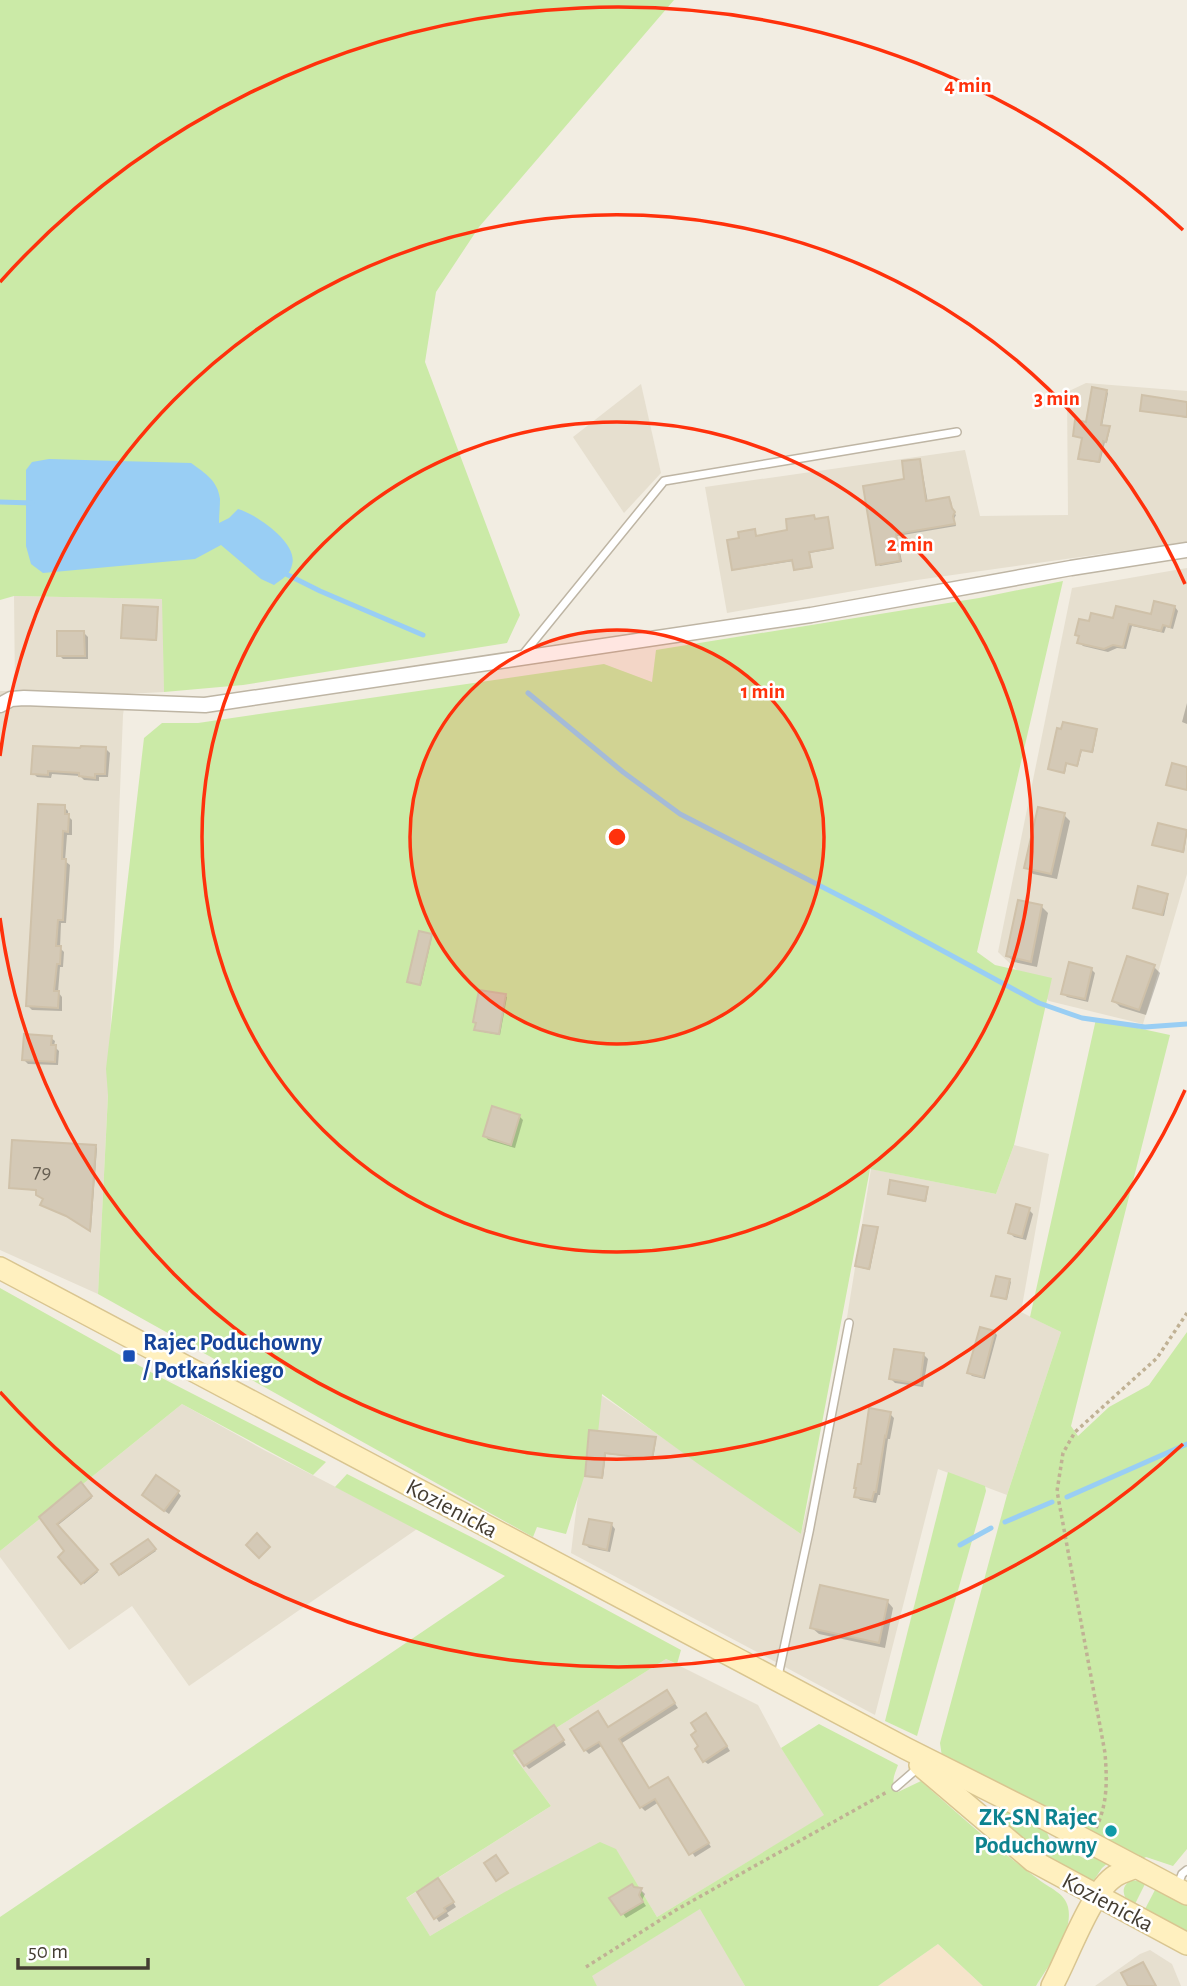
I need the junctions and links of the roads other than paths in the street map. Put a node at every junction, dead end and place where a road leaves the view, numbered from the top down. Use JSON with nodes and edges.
{"nodes":[{"id":1,"x":957,"y":432,"type":"dead end"},
{"id":2,"x":1187,"y":550,"type":"edge"},
{"id":3,"x":520,"y":658,"type":"junction"},
{"id":4,"x":0,"y":705,"type":"edge"},
{"id":5,"x":0,"y":1268,"type":"edge"},
{"id":6,"x":849,"y":1324,"type":"dead end"},
{"id":7,"x":777,"y":1680,"type":"junction"},
{"id":8,"x":923,"y":1762,"type":"junction"},
{"id":9,"x":896,"y":1787,"type":"road end"},
{"id":10,"x":1136,"y":1867,"type":"junction"},
{"id":11,"x":1187,"y":1870,"type":"edge"},
{"id":12,"x":1114,"y":1876,"type":"junction"},
{"id":13,"x":1182,"y":1892,"type":"edge"},
{"id":14,"x":1097,"y":1896,"type":"junction"},
{"id":15,"x":1128,"y":1913,"type":"junction"},
{"id":16,"x":1077,"y":1937,"type":"junction"},
{"id":17,"x":1187,"y":1944,"type":"edge"},
{"id":18,"x":1052,"y":1986,"type":"edge"}],
"edges":[{"from":1,"to":3,"type":"lane"},
{"from":2,"to":3,"type":"street"},
{"from":3,"to":4,"type":"street"},
{"from":5,"to":7,"type":"main road","name":"Kozienicka"},
{"from":6,"to":7,"type":"lane"},
{"from":7,"to":8,"type":"main road","name":"Kozienicka"},
{"from":8,"to":9,"type":"lane"},
{"from":8,"to":10,"type":"main road","name":"Kozienicka"},
{"from":8,"to":14,"type":"main road","name":"Kozienicka"},
{"from":10,"to":12,"type":"main road"},
{"from":10,"to":13,"type":"main road","name":"Kozienicka"},
{"from":11,"to":13,"type":"lane"},
{"from":12,"to":14,"type":"main road"},
{"from":12,"to":15,"type":"main road"},
{"from":14,"to":15,"type":"main road","name":"Kozienicka"},
{"from":14,"to":16,"type":"main road"},
{"from":15,"to":16,"type":"main road"},
{"from":15,"to":17,"type":"main road","name":"Kozienicka"},
{"from":16,"to":18,"type":"main road"}]}
